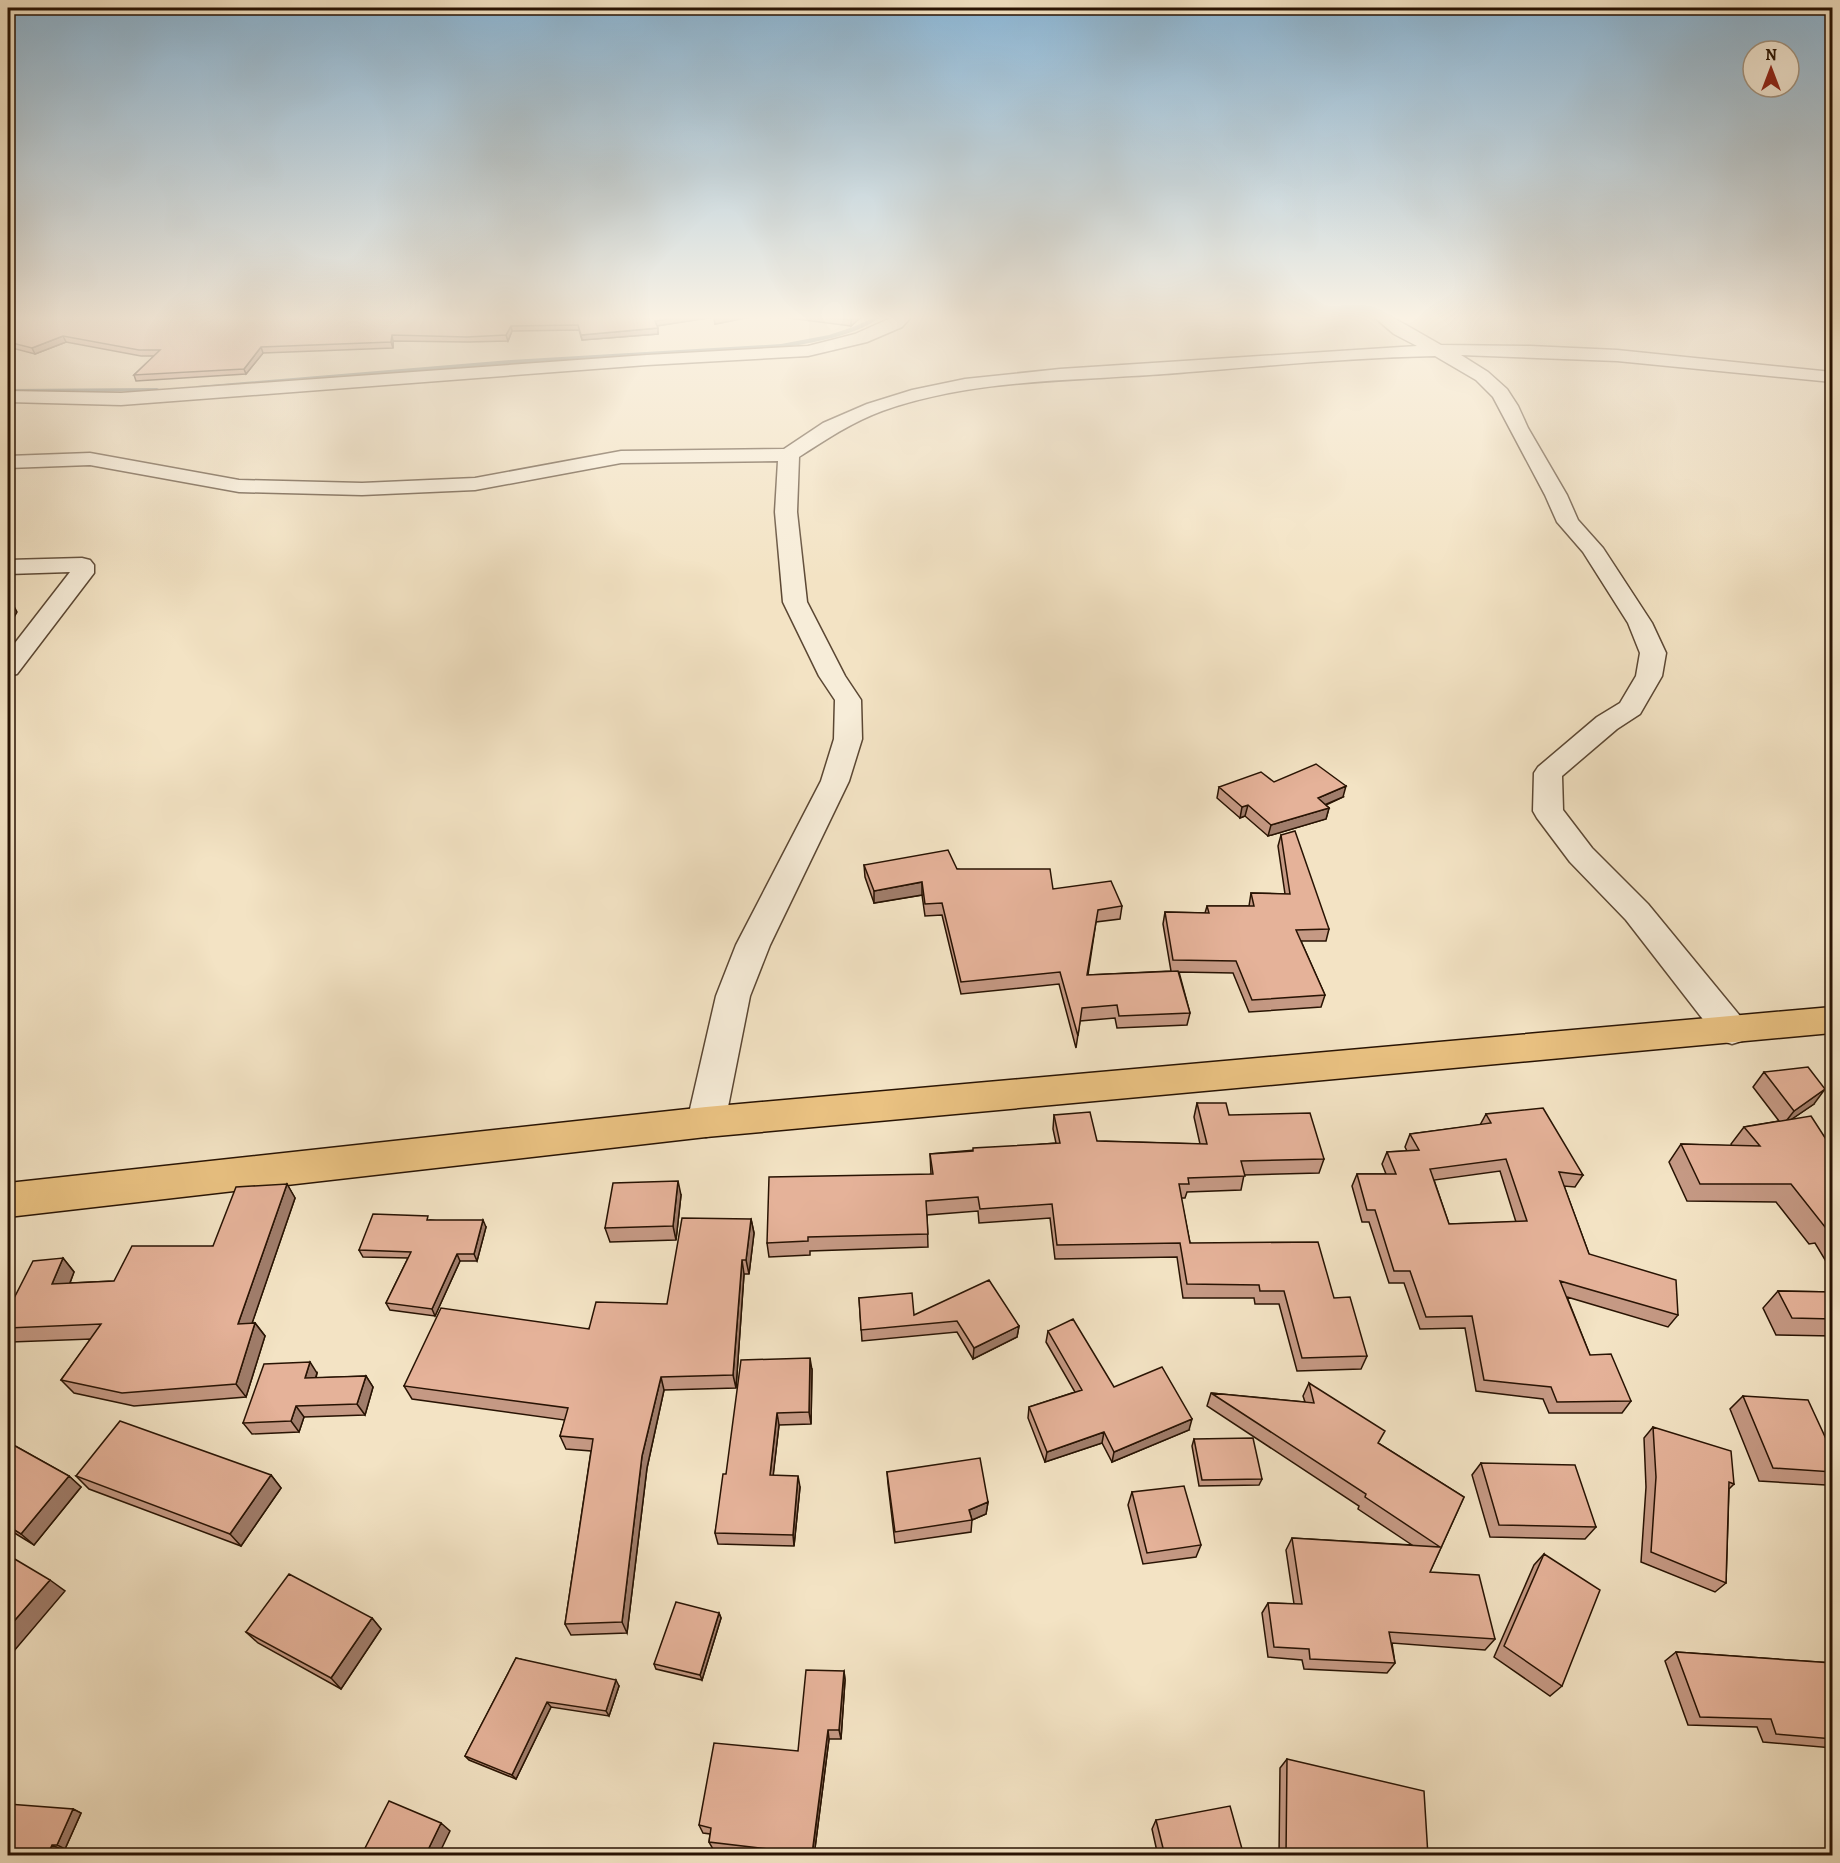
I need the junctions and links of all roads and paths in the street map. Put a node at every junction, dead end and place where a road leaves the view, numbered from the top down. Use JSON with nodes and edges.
{"nodes":[{"id":1,"x":882,"y":404,"type":"edge"},
{"id":2,"x":1508,"y":404,"type":"edge"},
{"id":3,"x":789,"y":455,"type":"junction"},
{"id":4,"x":8,"y":462,"type":"edge"},
{"id":5,"x":8,"y":567,"type":"edge"},
{"id":6,"x":8,"y":668,"type":"edge"},
{"id":7,"x":1833,"y":1020,"type":"edge"},
{"id":8,"x":1732,"y":1031,"type":"junction"},
{"id":9,"x":706,"y":1122,"type":"junction"},
{"id":10,"x":8,"y":1200,"type":"edge"}],
"edges":[{"from":1,"to":3,"type":"street"},
{"from":2,"to":8,"type":"street"},
{"from":3,"to":4,"type":"street"},
{"from":3,"to":9,"type":"street"},
{"from":5,"to":6,"type":"street"},
{"from":7,"to":8,"type":"main road"},
{"from":8,"to":9,"type":"main road"},
{"from":9,"to":10,"type":"main road"}]}
